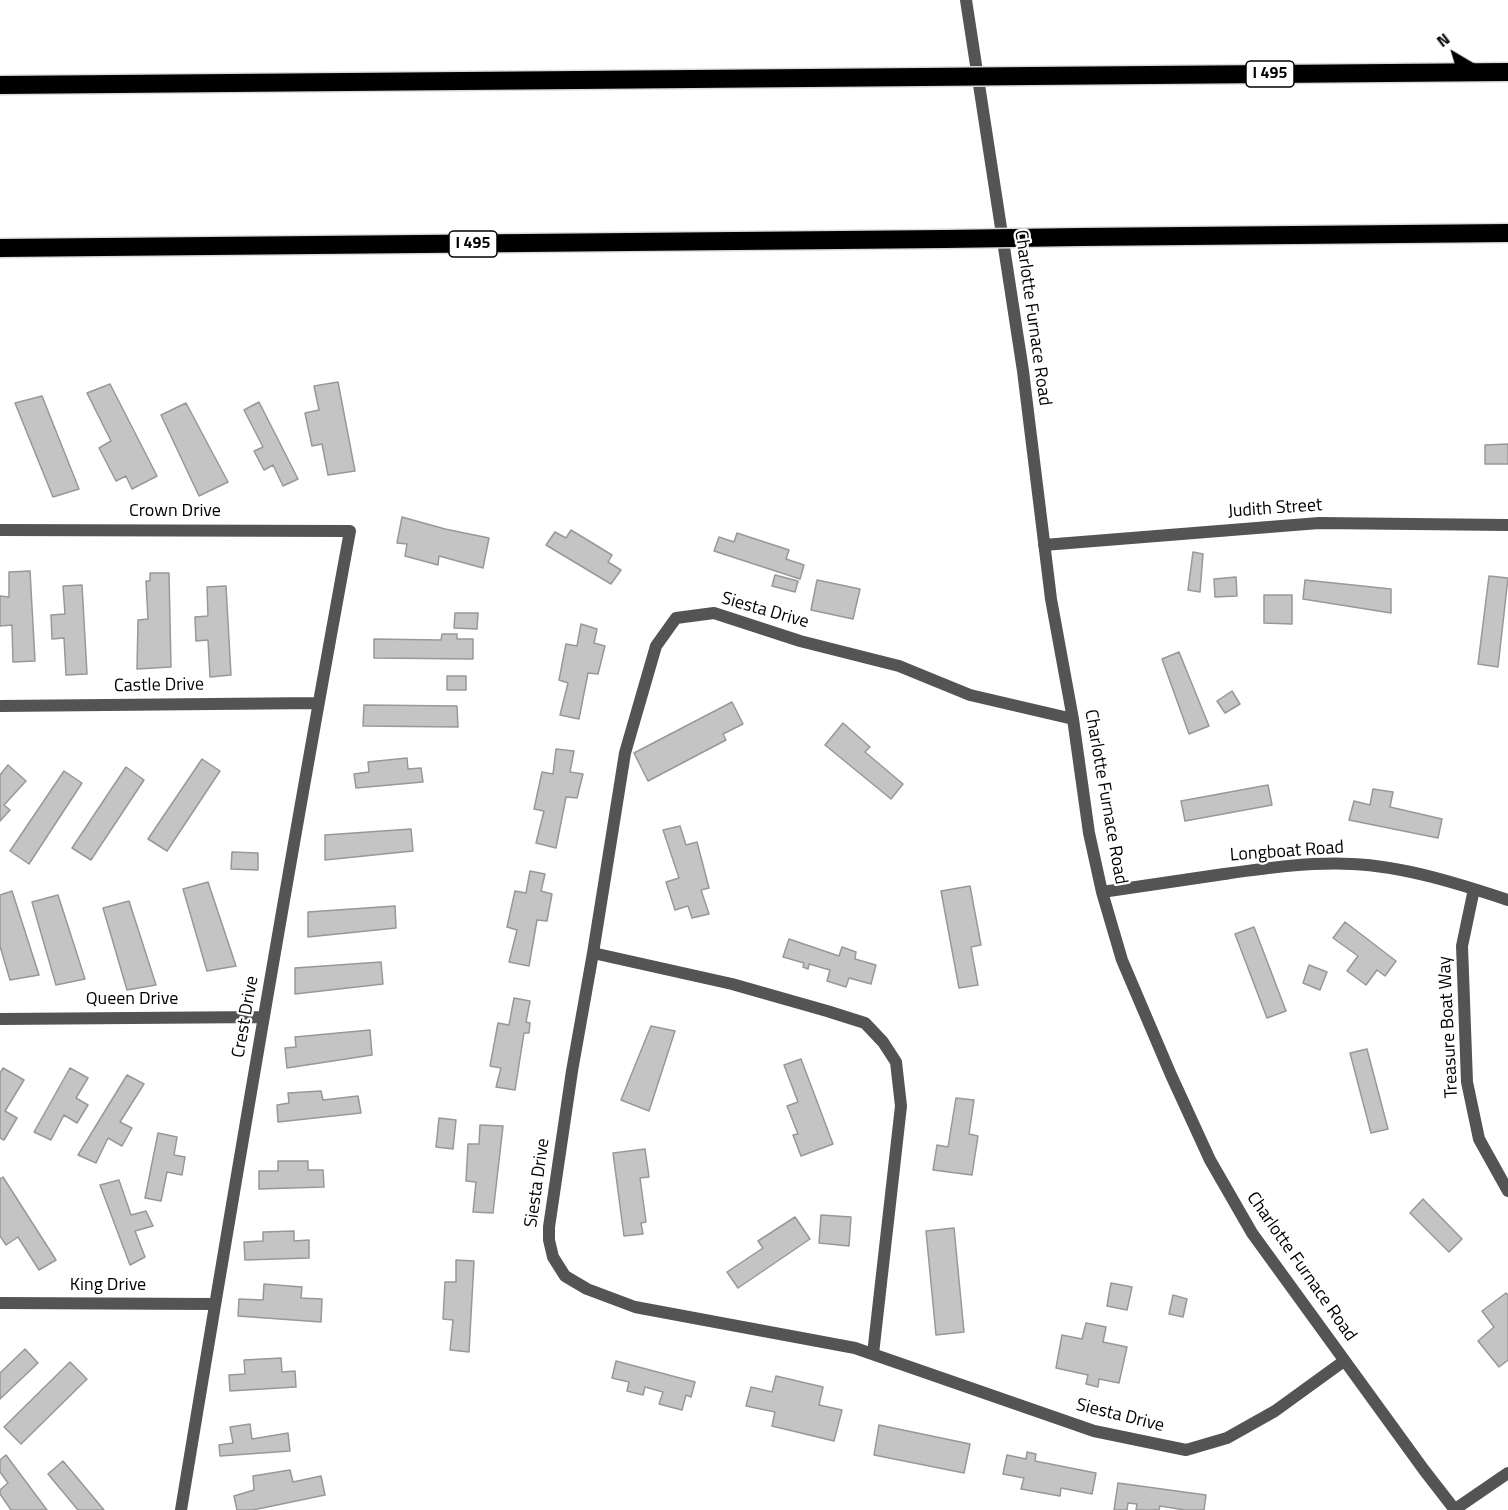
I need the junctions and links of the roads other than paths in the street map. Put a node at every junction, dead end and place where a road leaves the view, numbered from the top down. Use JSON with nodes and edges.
{"nodes":[{"id":1,"x":966,"y":0,"type":"edge"},
{"id":2,"x":1508,"y":72,"type":"edge"},
{"id":3,"x":0,"y":85,"type":"edge"},
{"id":4,"x":1508,"y":233,"type":"edge"},
{"id":5,"x":0,"y":248,"type":"edge"},
{"id":6,"x":1508,"y":525,"type":"edge"},
{"id":7,"x":0,"y":530,"type":"edge"},
{"id":8,"x":350,"y":531,"type":"joint"},
{"id":9,"x":1044,"y":545,"type":"junction"},
{"id":10,"x":318,"y":703,"type":"junction"},
{"id":11,"x":0,"y":706,"type":"edge"},
{"id":12,"x":1073,"y":719,"type":"junction"},
{"id":13,"x":1474,"y":889,"type":"junction"},
{"id":14,"x":1102,"y":892,"type":"junction"},
{"id":15,"x":1508,"y":900,"type":"edge"},
{"id":16,"x":594,"y":953,"type":"junction"},
{"id":17,"x":264,"y":1017,"type":"junction"},
{"id":18,"x":0,"y":1019,"type":"edge"},
{"id":19,"x":1508,"y":1191,"type":"edge"},
{"id":20,"x":0,"y":1304,"type":"edge"},
{"id":21,"x":215,"y":1304,"type":"junction"},
{"id":22,"x":873,"y":1354,"type":"junction"},
{"id":23,"x":1344,"y":1361,"type":"junction"},
{"id":24,"x":1508,"y":1473,"type":"edge"},
{"id":25,"x":181,"y":1510,"type":"edge"},
{"id":26,"x":1455,"y":1510,"type":"edge"}],
"edges":[{"from":1,"to":9,"type":"street","name":"Charlotte Furnace Road"},
{"from":2,"to":3,"type":"highway","number":"I 495","bridge":true},
{"from":4,"to":5,"type":"highway","number":"I 495","bridge":true},
{"from":6,"to":9,"type":"street","name":"Judith Street"},
{"from":7,"to":8,"type":"street","name":"Crown Drive"},
{"from":8,"to":10,"type":"street","name":"Crest Drive"},
{"from":9,"to":12,"type":"street","name":"Charlotte Furnace Road"},
{"from":10,"to":11,"type":"street","name":"Castle Drive"},
{"from":10,"to":17,"type":"street","name":"Crest Drive"},
{"from":12,"to":14,"type":"street","name":"Charlotte Furnace Road"},
{"from":12,"to":16,"type":"street","name":"Siesta Drive"},
{"from":13,"to":14,"type":"street","name":"Longboat Road"},
{"from":13,"to":15,"type":"street","name":"Longboat Road"},
{"from":13,"to":19,"type":"street","name":"Treasure Boat Way"},
{"from":14,"to":23,"type":"street","name":"Charlotte Furnace Road"},
{"from":16,"to":22,"type":"street"},
{"from":16,"to":22,"type":"street","name":"Siesta Drive"},
{"from":17,"to":18,"type":"street","name":"Queen Drive"},
{"from":17,"to":21,"type":"street","name":"Crest Drive"},
{"from":20,"to":21,"type":"street","name":"King Drive"},
{"from":21,"to":25,"type":"street","name":"Crest Drive"},
{"from":22,"to":23,"type":"street","name":"Siesta Drive"},
{"from":23,"to":26,"type":"street","name":"Charlotte Furnace Road"},
{"from":24,"to":26,"type":"street"}]}
